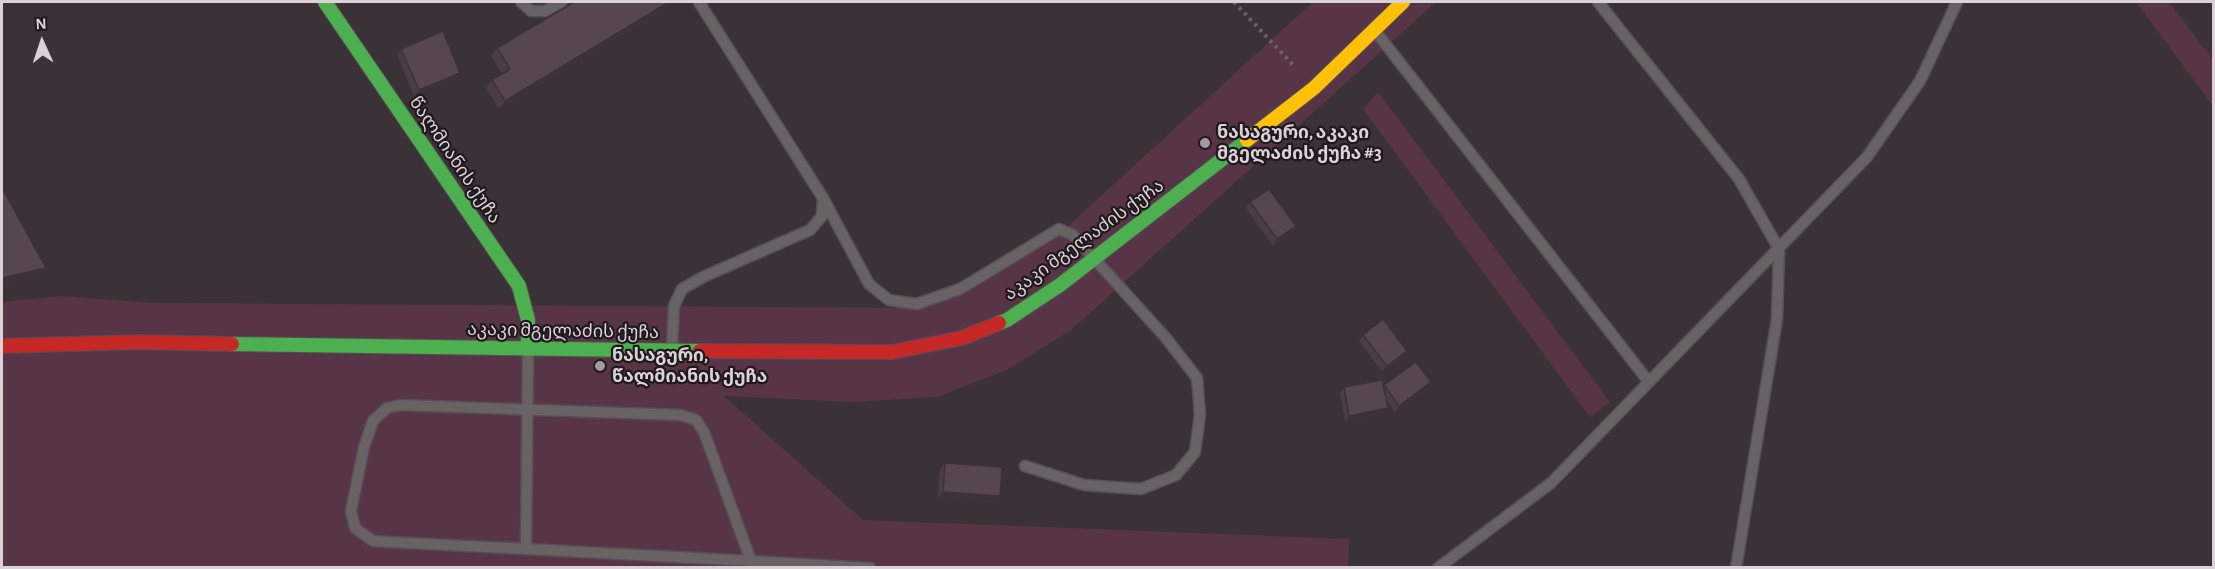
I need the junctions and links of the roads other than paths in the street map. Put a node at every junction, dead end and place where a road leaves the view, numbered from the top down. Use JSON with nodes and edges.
{"nodes":[{"id":1,"x":325,"y":2,"type":"edge"},
{"id":2,"x":521,"y":2,"type":"edge"},
{"id":3,"x":562,"y":2,"type":"edge"},
{"id":4,"x":699,"y":2,"type":"edge"},
{"id":5,"x":1403,"y":2,"type":"edge"},
{"id":6,"x":1598,"y":2,"type":"edge"},
{"id":7,"x":1957,"y":2,"type":"edge"},
{"id":8,"x":1374,"y":30,"type":"junction"},
{"id":9,"x":823,"y":198,"type":"junction"},
{"id":10,"x":1779,"y":249,"type":"junction"},
{"id":11,"x":1093,"y":259,"type":"junction"},
{"id":12,"x":2,"y":346,"type":"edge"},
{"id":13,"x":528,"y":349,"type":"junction"},
{"id":14,"x":672,"y":351,"type":"junction"},
{"id":15,"x":1649,"y":381,"type":"junction"},
{"id":16,"x":528,"y":410,"type":"junction"},
{"id":17,"x":1025,"y":466,"type":"dead end"},
{"id":18,"x":526,"y":549,"type":"junction"},
{"id":19,"x":751,"y":561,"type":"junction"},
{"id":20,"x":870,"y":567,"type":"edge"},
{"id":21,"x":1438,"y":567,"type":"edge"},
{"id":22,"x":1736,"y":567,"type":"edge"}],
"edges":[{"from":1,"to":13,"type":"street","name":"წალმიანის ქუჩა"},
{"from":2,"to":3,"type":"lane"},
{"from":4,"to":9,"type":"lane"},
{"from":5,"to":8,"type":"street","name":"აკაკი მგელაძის ქუჩა"},
{"from":6,"to":10,"type":"lane"},
{"from":7,"to":10,"type":"lane"},
{"from":8,"to":11,"type":"street","name":"აკაკი მგელაძის ქუჩა"},
{"from":8,"to":15,"type":"lane"},
{"from":9,"to":11,"type":"lane"},
{"from":9,"to":14,"type":"lane"},
{"from":10,"to":15,"type":"lane"},
{"from":10,"to":22,"type":"lane"},
{"from":11,"to":14,"type":"street","name":"აკაკი მგელაძის ქუჩა"},
{"from":11,"to":17,"type":"lane"},
{"from":12,"to":13,"type":"street","name":"აკაკი მგელაძის ქუჩა"},
{"from":13,"to":14,"type":"street","name":"აკაკი მგელაძის ქუჩა"},
{"from":13,"to":16,"type":"lane"},
{"from":15,"to":21,"type":"lane"},
{"from":16,"to":18,"type":"lane"},
{"from":16,"to":18,"type":"lane"},
{"from":16,"to":19,"type":"lane"},
{"from":18,"to":19,"type":"lane"},
{"from":19,"to":20,"type":"lane"}]}
